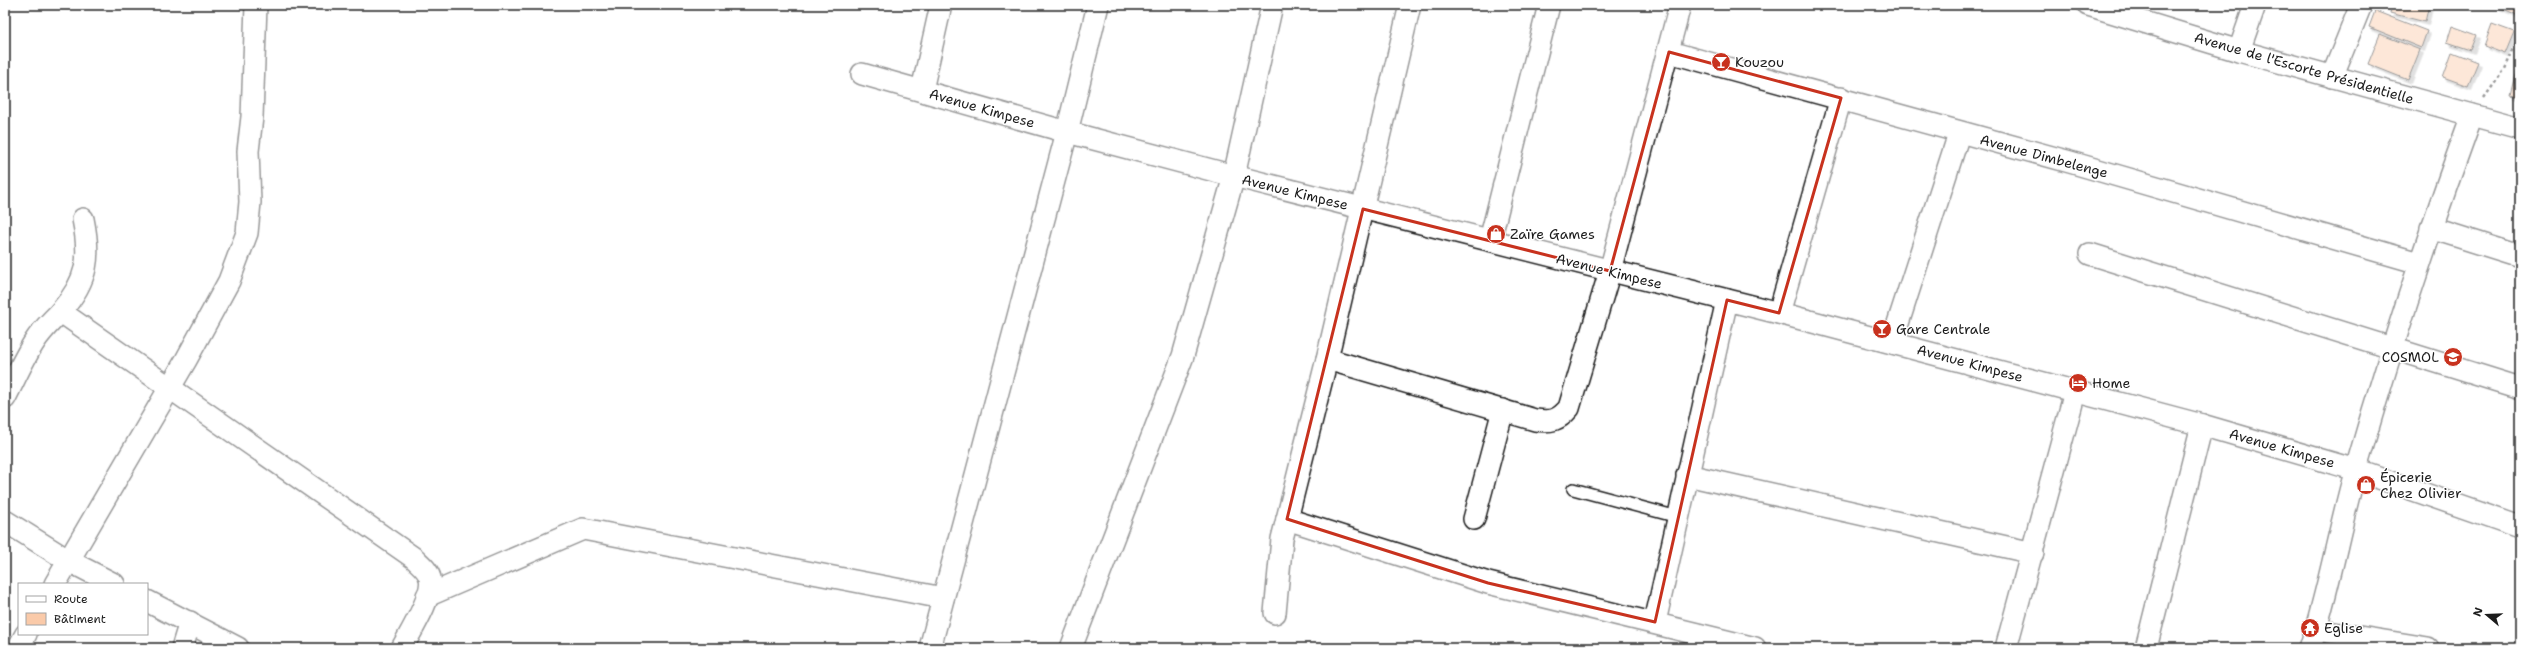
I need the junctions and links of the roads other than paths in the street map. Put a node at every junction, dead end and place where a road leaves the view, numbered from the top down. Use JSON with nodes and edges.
{"nodes":[{"id":1,"x":256,"y":5,"type":"edge"},
{"id":2,"x":941,"y":5,"type":"edge"},
{"id":3,"x":1098,"y":5,"type":"edge"},
{"id":4,"x":1272,"y":5,"type":"edge"},
{"id":5,"x":1410,"y":5,"type":"edge"},
{"id":6,"x":1549,"y":5,"type":"edge"},
{"id":7,"x":1680,"y":5,"type":"edge"},
{"id":8,"x":2088,"y":5,"type":"edge"},
{"id":9,"x":2255,"y":5,"type":"edge"},
{"id":10,"x":2361,"y":5,"type":"edge"},
{"id":11,"x":2240,"y":51,"type":"junction"},
{"id":12,"x":1669,"y":52,"type":"junction"},
{"id":13,"x":862,"y":74,"type":"dead end"},
{"id":14,"x":2332,"y":77,"type":"junction"},
{"id":15,"x":922,"y":90,"type":"junction"},
{"id":16,"x":1841,"y":98,"type":"junction"},
{"id":17,"x":2472,"y":115,"type":"junction"},
{"id":18,"x":2520,"y":128,"type":"edge"},
{"id":19,"x":1067,"y":132,"type":"junction"},
{"id":20,"x":1959,"y":134,"type":"junction"},
{"id":21,"x":1234,"y":176,"type":"junction"},
{"id":22,"x":1363,"y":210,"type":"junction"},
{"id":23,"x":83,"y":219,"type":"dead end"},
{"id":24,"x":2431,"y":228,"type":"junction"},
{"id":25,"x":1490,"y":240,"type":"junction"},
{"id":26,"x":2090,"y":254,"type":"dead end"},
{"id":27,"x":2520,"y":256,"type":"edge"},
{"id":28,"x":2419,"y":263,"type":"junction"},
{"id":29,"x":1610,"y":271,"type":"junction"},
{"id":30,"x":1727,"y":300,"type":"junction"},
{"id":31,"x":61,"y":312,"type":"junction"},
{"id":32,"x":1779,"y":313,"type":"junction"},
{"id":33,"x":1892,"y":342,"type":"junction"},
{"id":34,"x":2393,"y":347,"type":"junction"},
{"id":35,"x":1327,"y":359,"type":"junction"},
{"id":36,"x":170,"y":388,"type":"junction"},
{"id":37,"x":2520,"y":388,"type":"edge"},
{"id":38,"x":2075,"y":392,"type":"junction"},
{"id":39,"x":5,"y":398,"type":"edge"},
{"id":40,"x":1503,"y":410,"type":"junction"},
{"id":41,"x":2202,"y":425,"type":"junction"},
{"id":42,"x":2356,"y":470,"type":"junction"},
{"id":43,"x":1687,"y":475,"type":"junction"},
{"id":44,"x":1573,"y":489,"type":"dead end"},
{"id":45,"x":1678,"y":517,"type":"junction"},
{"id":46,"x":1287,"y":519,"type":"junction"},
{"id":47,"x":1474,"y":519,"type":"dead end"},
{"id":48,"x":5,"y":521,"type":"edge"},
{"id":49,"x":2520,"y":527,"type":"edge"},
{"id":50,"x":2033,"y":554,"type":"junction"},
{"id":51,"x":69,"y":561,"type":"junction"},
{"id":52,"x":57,"y":583,"type":"edge"},
{"id":53,"x":112,"y":583,"type":"edge"},
{"id":54,"x":427,"y":596,"type":"junction"},
{"id":55,"x":944,"y":598,"type":"junction"},
{"id":56,"x":148,"y":601,"type":"edge"},
{"id":57,"x":1275,"y":613,"type":"dead end"},
{"id":58,"x":190,"y":622,"type":"junction"},
{"id":59,"x":1654,"y":622,"type":"junction"},
{"id":60,"x":25,"y":635,"type":"edge"},
{"id":61,"x":2313,"y":639,"type":"edge"},
{"id":62,"x":18,"y":648,"type":"edge"},
{"id":63,"x":182,"y":648,"type":"edge"},
{"id":64,"x":238,"y":648,"type":"edge"},
{"id":65,"x":402,"y":648,"type":"edge"},
{"id":66,"x":930,"y":648,"type":"edge"},
{"id":67,"x":1071,"y":648,"type":"edge"},
{"id":68,"x":1755,"y":648,"type":"edge"},
{"id":69,"x":2006,"y":648,"type":"edge"},
{"id":70,"x":2146,"y":648,"type":"edge"},
{"id":71,"x":2428,"y":648,"type":"edge"}],
"edges":[{"from":1,"to":36,"type":"street"},
{"from":2,"to":15,"type":"street"},
{"from":3,"to":19,"type":"street"},
{"from":4,"to":21,"type":"street"},
{"from":5,"to":22,"type":"street"},
{"from":6,"to":25,"type":"street"},
{"from":7,"to":12,"type":"street"},
{"from":8,"to":11,"type":"street","name":"Avenue de l'Escorte Présidentielle"},
{"from":9,"to":11,"type":"street"},
{"from":10,"to":14,"type":"street"},
{"from":11,"to":14,"type":"street","name":"Avenue de l'Escorte Présidentielle"},
{"from":12,"to":16,"type":"street","name":"Avenue Dimbelenge"},
{"from":12,"to":29,"type":"street"},
{"from":13,"to":15,"type":"street","name":"Avenue Kimpese"},
{"from":14,"to":17,"type":"street","name":"Avenue de l'Escorte Présidentielle"},
{"from":15,"to":19,"type":"street","name":"Avenue Kimpese"},
{"from":16,"to":20,"type":"street","name":"Avenue Dimbelenge"},
{"from":16,"to":32,"type":"street"},
{"from":17,"to":18,"type":"street","name":"Avenue de l'Escorte Présidentielle"},
{"from":17,"to":24,"type":"street"},
{"from":19,"to":21,"type":"street","name":"Avenue Kimpese"},
{"from":19,"to":55,"type":"street"},
{"from":20,"to":28,"type":"street","name":"Avenue Dimbelenge"},
{"from":20,"to":33,"type":"street"},
{"from":21,"to":22,"type":"street","name":"Avenue Kimpese"},
{"from":21,"to":67,"type":"street"},
{"from":22,"to":25,"type":"street","name":"Avenue Kimpese"},
{"from":22,"to":35,"type":"street"},
{"from":23,"to":31,"type":"street"},
{"from":24,"to":27,"type":"street"},
{"from":24,"to":28,"type":"street"},
{"from":25,"to":29,"type":"street","name":"Avenue Kimpese"},
{"from":26,"to":34,"type":"street"},
{"from":28,"to":34,"type":"street"},
{"from":29,"to":30,"type":"street","name":"Avenue Kimpese"},
{"from":29,"to":40,"type":"street"},
{"from":30,"to":32,"type":"street","name":"Avenue Kimpese"},
{"from":30,"to":43,"type":"street"},
{"from":31,"to":36,"type":"street"},
{"from":31,"to":39,"type":"street"},
{"from":32,"to":33,"type":"street","name":"Avenue Kimpese"},
{"from":33,"to":38,"type":"street","name":"Avenue Kimpese"},
{"from":34,"to":37,"type":"street"},
{"from":34,"to":42,"type":"street"},
{"from":35,"to":40,"type":"street"},
{"from":35,"to":46,"type":"street"},
{"from":36,"to":51,"type":"street"},
{"from":36,"to":54,"type":"street"},
{"from":38,"to":41,"type":"street","name":"Avenue Kimpese"},
{"from":38,"to":50,"type":"street"},
{"from":40,"to":47,"type":"street"},
{"from":41,"to":42,"type":"street","name":"Avenue Kimpese"},
{"from":41,"to":70,"type":"street"},
{"from":42,"to":49,"type":"street","name":"Avenue Kimpese"},
{"from":42,"to":61,"type":"street"},
{"from":43,"to":45,"type":"street"},
{"from":43,"to":50,"type":"street"},
{"from":44,"to":45,"type":"lane"},
{"from":45,"to":59,"type":"street"},
{"from":46,"to":57,"type":"street"},
{"from":46,"to":59,"type":"street"},
{"from":48,"to":51,"type":"street"},
{"from":50,"to":69,"type":"street"},
{"from":51,"to":52,"type":"street"},
{"from":51,"to":53,"type":"street"},
{"from":54,"to":55,"type":"street"},
{"from":54,"to":65,"type":"street"},
{"from":55,"to":66,"type":"street"},
{"from":56,"to":58,"type":"street"},
{"from":58,"to":63,"type":"street"},
{"from":58,"to":64,"type":"street"},
{"from":59,"to":68,"type":"street"},
{"from":60,"to":62,"type":"street"},
{"from":61,"to":71,"type":"street"}]}
